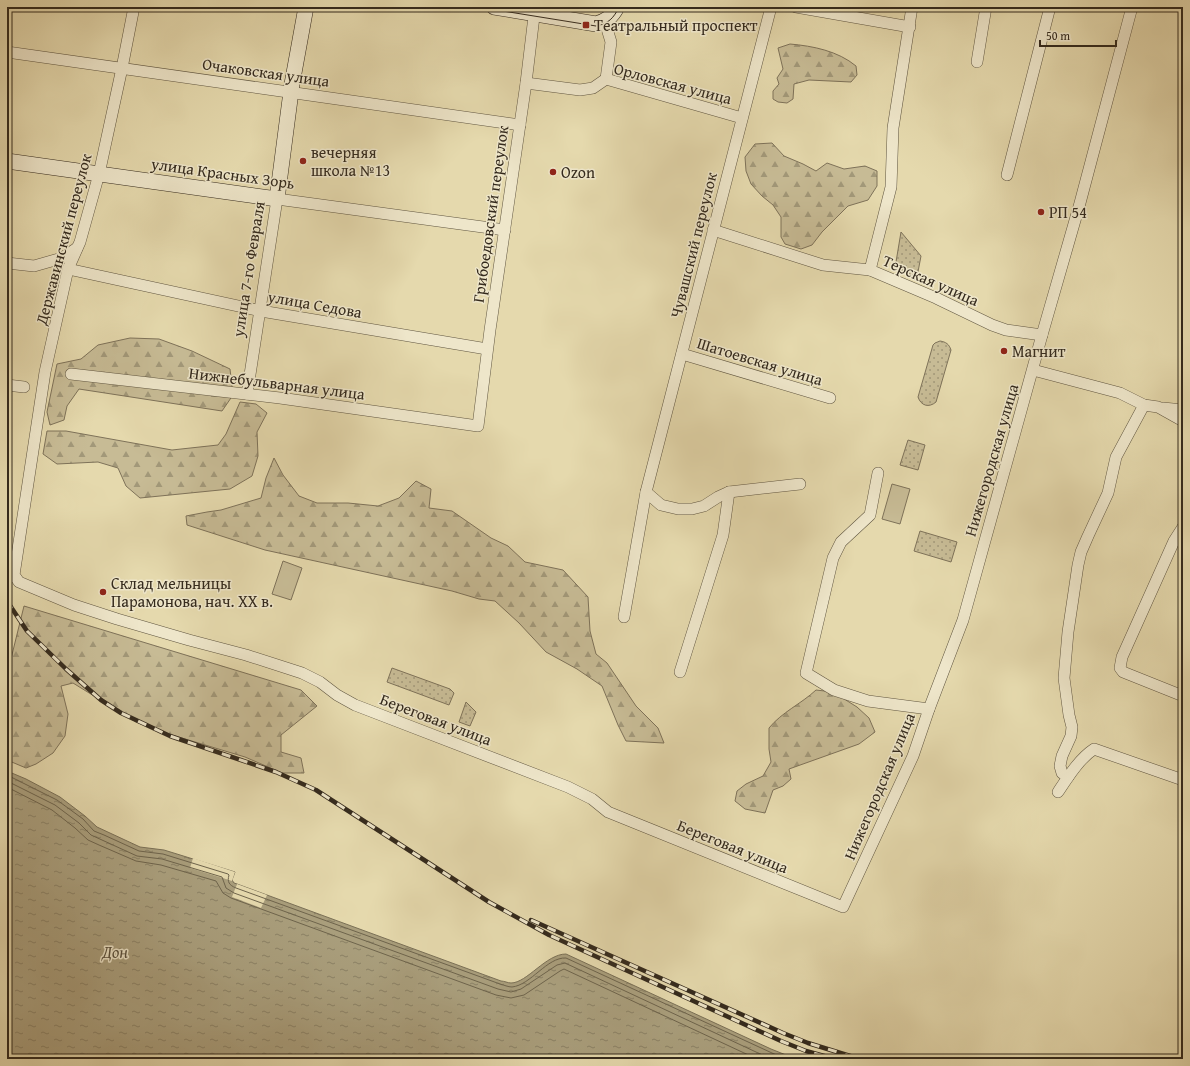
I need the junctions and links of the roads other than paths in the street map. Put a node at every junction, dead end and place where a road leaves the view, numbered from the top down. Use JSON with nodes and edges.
{"nodes":[{"id":1,"x":134,"y":7,"type":"edge"},
{"id":2,"x":306,"y":7,"type":"edge"},
{"id":3,"x":494,"y":7,"type":"edge"},
{"id":4,"x":617,"y":7,"type":"edge"},
{"id":5,"x":771,"y":7,"type":"edge"},
{"id":6,"x":796,"y":7,"type":"edge"},
{"id":7,"x":912,"y":7,"type":"edge"},
{"id":8,"x":986,"y":7,"type":"edge"},
{"id":9,"x":1050,"y":7,"type":"edge"},
{"id":10,"x":1132,"y":7,"type":"edge"},
{"id":11,"x":535,"y":10,"type":"edge"},
{"id":12,"x":605,"y":22,"type":"junction"},
{"id":13,"x":910,"y":27,"type":"junction"},
{"id":14,"x":7,"y":52,"type":"edge"},
{"id":15,"x":977,"y":62,"type":"dead end"},
{"id":16,"x":122,"y":68,"type":"junction"},
{"id":17,"x":606,"y":79,"type":"junction"},
{"id":18,"x":526,"y":84,"type":"junction"},
{"id":19,"x":291,"y":92,"type":"junction"},
{"id":20,"x":742,"y":118,"type":"junction"},
{"id":21,"x":520,"y":125,"type":"junction"},
{"id":22,"x":7,"y":161,"type":"edge"},
{"id":23,"x":100,"y":174,"type":"junction"},
{"id":24,"x":1007,"y":175,"type":"dead end"},
{"id":25,"x":277,"y":199,"type":"junction"},
{"id":26,"x":505,"y":230,"type":"junction"},
{"id":27,"x":713,"y":230,"type":"junction"},
{"id":28,"x":77,"y":248,"type":"junction"},
{"id":29,"x":7,"y":263,"type":"edge"},
{"id":30,"x":68,"y":269,"type":"junction"},
{"id":31,"x":870,"y":270,"type":"junction"},
{"id":32,"x":261,"y":311,"type":"junction"},
{"id":33,"x":1042,"y":335,"type":"junction"},
{"id":34,"x":487,"y":349,"type":"junction"},
{"id":35,"x":682,"y":354,"type":"junction"},
{"id":36,"x":1033,"y":370,"type":"junction"},
{"id":37,"x":71,"y":374,"type":"dead end"},
{"id":38,"x":7,"y":385,"type":"edge"},
{"id":39,"x":24,"y":387,"type":"dead end"},
{"id":40,"x":247,"y":394,"type":"junction"},
{"id":41,"x":830,"y":398,"type":"dead end"},
{"id":42,"x":1144,"y":404,"type":"junction"},
{"id":43,"x":1158,"y":407,"type":"junction"},
{"id":44,"x":1183,"y":410,"type":"edge"},
{"id":45,"x":1183,"y":421,"type":"edge"},
{"id":46,"x":478,"y":426,"type":"joint"},
{"id":47,"x":878,"y":473,"type":"dead end"},
{"id":48,"x":800,"y":484,"type":"dead end"},
{"id":49,"x":646,"y":492,"type":"junction"},
{"id":50,"x":729,"y":492,"type":"junction"},
{"id":51,"x":1183,"y":527,"type":"edge"},
{"id":52,"x":14,"y":575,"type":"joint"},
{"id":53,"x":624,"y":617,"type":"dead end"},
{"id":54,"x":680,"y":672,"type":"dead end"},
{"id":55,"x":1183,"y":696,"type":"edge"},
{"id":56,"x":929,"y":709,"type":"junction"},
{"id":57,"x":1068,"y":777,"type":"junction"},
{"id":58,"x":1183,"y":780,"type":"edge"},
{"id":59,"x":1058,"y":792,"type":"dead end"},
{"id":60,"x":843,"y":907,"type":"joint"}],
"edges":[{"from":1,"to":16,"type":"street","name":"Державинский переулок"},
{"from":2,"to":19,"type":"street","name":"улица 7-го Февраля"},
{"from":3,"to":11,"type":"street"},
{"from":4,"to":12,"type":"street"},
{"from":5,"to":20,"type":"street","name":"Чувашский переулок"},
{"from":6,"to":13,"type":"street"},
{"from":7,"to":13,"type":"street"},
{"from":8,"to":15,"type":"street"},
{"from":9,"to":24,"type":"street"},
{"from":10,"to":33,"type":"street","name":"Нижегородская улица"},
{"from":11,"to":12,"type":"street"},
{"from":11,"to":18,"type":"street","name":"Грибоедовский переулок"},
{"from":12,"to":17,"type":"street"},
{"from":13,"to":31,"type":"street"},
{"from":14,"to":16,"type":"street","name":"Очаковская улица"},
{"from":16,"to":19,"type":"street","name":"Очаковская улица"},
{"from":16,"to":23,"type":"street","name":"Державинский переулок"},
{"from":17,"to":18,"type":"street","name":"Орловская улица"},
{"from":17,"to":20,"type":"street","name":"Орловская улица"},
{"from":18,"to":21,"type":"street","name":"Грибоедовский переулок"},
{"from":19,"to":21,"type":"street","name":"Очаковская улица"},
{"from":19,"to":25,"type":"street","name":"улица 7-го Февраля"},
{"from":20,"to":27,"type":"street","name":"Чувашский переулок"},
{"from":21,"to":26,"type":"street","name":"Грибоедовский переулок"},
{"from":22,"to":23,"type":"street","name":"улица Красных Зорь"},
{"from":23,"to":25,"type":"street","name":"улица Красных Зорь"},
{"from":23,"to":28,"type":"street","name":"Державинский переулок"},
{"from":25,"to":26,"type":"street","name":"улица Красных Зорь"},
{"from":25,"to":32,"type":"street","name":"улица 7-го Февраля"},
{"from":26,"to":34,"type":"street","name":"Грибоедовский переулок"},
{"from":27,"to":31,"type":"street","name":"Терская улица"},
{"from":27,"to":35,"type":"street","name":"Чувашский переулок"},
{"from":28,"to":29,"type":"street"},
{"from":28,"to":30,"type":"street","name":"Державинский переулок"},
{"from":30,"to":32,"type":"street","name":"улица Седова"},
{"from":30,"to":52,"type":"street","name":"Державинский переулок"},
{"from":31,"to":33,"type":"street","name":"Терская улица"},
{"from":32,"to":34,"type":"street","name":"улица Седова"},
{"from":32,"to":40,"type":"street","name":"улица 7-го Февраля"},
{"from":33,"to":36,"type":"street","name":"Нижегородская улица"},
{"from":34,"to":46,"type":"street","name":"Грибоедовский переулок"},
{"from":35,"to":41,"type":"street","name":"Шатоевская улица"},
{"from":35,"to":49,"type":"street","name":"Чувашский переулок"},
{"from":36,"to":42,"type":"street"},
{"from":36,"to":56,"type":"street","name":"Нижегородская улица"},
{"from":37,"to":40,"type":"street","name":"Нижнебульварная улица"},
{"from":38,"to":39,"type":"street"},
{"from":40,"to":46,"type":"street","name":"Нижнебульварная улица"},
{"from":42,"to":43,"type":"street"},
{"from":42,"to":57,"type":"street"},
{"from":43,"to":44,"type":"street"},
{"from":43,"to":45,"type":"street"},
{"from":47,"to":56,"type":"street"},
{"from":48,"to":50,"type":"street"},
{"from":49,"to":50,"type":"street"},
{"from":49,"to":53,"type":"street","name":"Чувашский переулок"},
{"from":50,"to":54,"type":"street"},
{"from":51,"to":55,"type":"street"},
{"from":52,"to":60,"type":"street","name":"Береговая улица"},
{"from":56,"to":60,"type":"street","name":"Нижегородская улица"},
{"from":57,"to":58,"type":"street"},
{"from":57,"to":59,"type":"street"}]}
